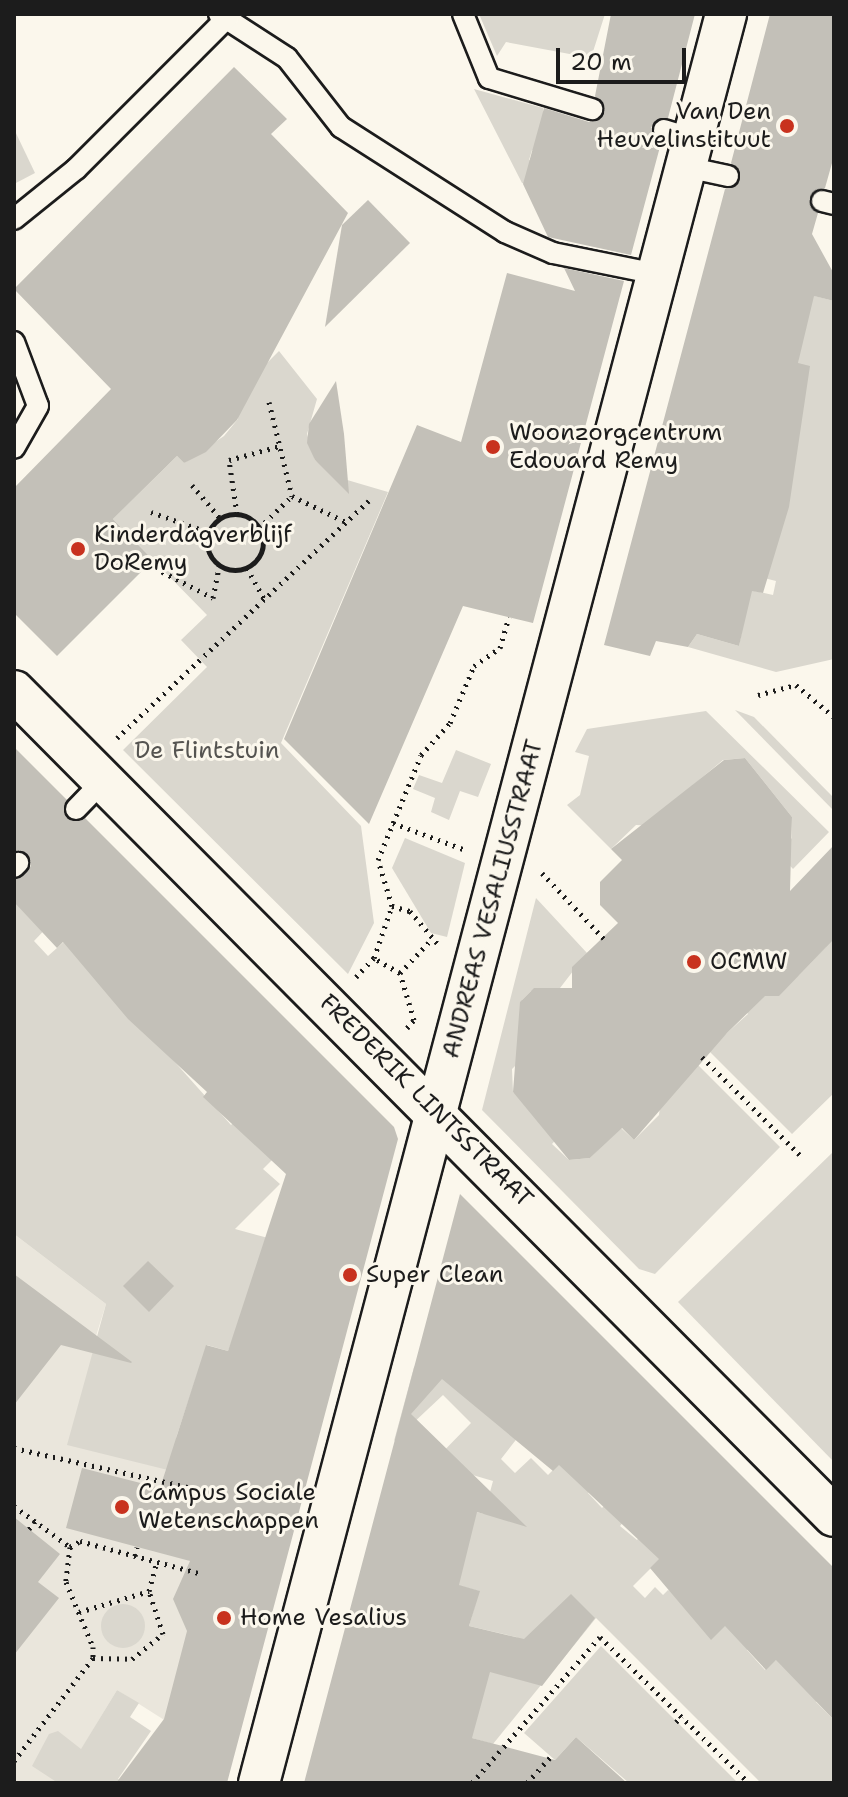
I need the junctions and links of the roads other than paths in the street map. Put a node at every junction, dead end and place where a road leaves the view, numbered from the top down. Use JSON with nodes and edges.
{"nodes":[{"id":1,"x":463,"y":14,"type":"edge"},
{"id":2,"x":726,"y":14,"type":"edge"},
{"id":3,"x":224,"y":15,"type":"edge"},
{"id":4,"x":592,"y":109,"type":"dead end"},
{"id":5,"x":681,"y":145,"type":"junction"},
{"id":6,"x":728,"y":176,"type":"dead end"},
{"id":7,"x":14,"y":219,"type":"edge"},
{"id":8,"x":657,"y":274,"type":"junction"},
{"id":9,"x":14,"y":342,"type":"edge"},
{"id":10,"x":14,"y":448,"type":"edge"},
{"id":11,"x":14,"y":691,"type":"edge"},
{"id":12,"x":96,"y":772,"type":"junction"},
{"id":13,"x":76,"y":809,"type":"dead end"},
{"id":14,"x":437,"y":1110,"type":"junction"},
{"id":15,"x":834,"y":1516,"type":"edge"},
{"id":16,"x":259,"y":1783,"type":"edge"}],
"edges":[{"from":1,"to":4,"type":"lane"},
{"from":2,"to":5,"type":"street","name":"ANDREAS VESALIUSSTRAAT"},
{"from":3,"to":7,"type":"lane"},
{"from":3,"to":8,"type":"lane"},
{"from":5,"to":6,"type":"lane"},
{"from":5,"to":8,"type":"street","name":"ANDREAS VESALIUSSTRAAT"},
{"from":8,"to":14,"type":"street","name":"ANDREAS VESALIUSSTRAAT"},
{"from":9,"to":10,"type":"lane"},
{"from":11,"to":12,"type":"street","name":"FREDERIK LINTSSTRAAT"},
{"from":12,"to":13,"type":"lane"},
{"from":12,"to":14,"type":"street","name":"FREDERIK LINTSSTRAAT"},
{"from":14,"to":15,"type":"street","name":"FREDERIK LINTSSTRAAT"},
{"from":14,"to":16,"type":"street","name":"ANDREAS VESALIUSSTRAAT"}]}
